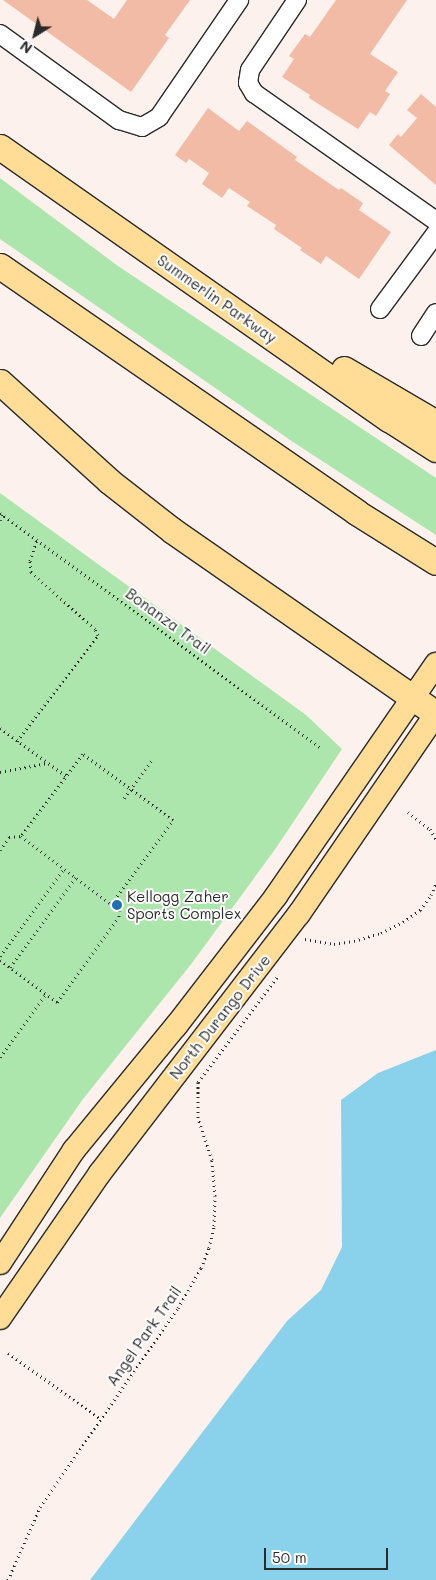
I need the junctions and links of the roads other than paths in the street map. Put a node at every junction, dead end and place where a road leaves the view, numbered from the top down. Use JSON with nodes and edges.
{"nodes":[{"id":1,"x":239,"y":0,"type":"edge"},
{"id":2,"x":297,"y":0,"type":"edge"},
{"id":3,"x":0,"y":34,"type":"edge"},
{"id":4,"x":0,"y":147,"type":"edge"},
{"id":5,"x":436,"y":221,"type":"edge"},
{"id":6,"x":436,"y":234,"type":"edge"},
{"id":7,"x":0,"y":266,"type":"edge"},
{"id":8,"x":184,"y":276,"type":"junction"},
{"id":9,"x":380,"y":309,"type":"dead end"},
{"id":10,"x":436,"y":314,"type":"edge"},
{"id":11,"x":420,"y":336,"type":"dead end"},
{"id":12,"x":0,"y":382,"type":"edge"},
{"id":13,"x":436,"y":423,"type":"edge"},
{"id":14,"x":436,"y":449,"type":"edge"},
{"id":15,"x":436,"y":562,"type":"edge"},
{"id":16,"x":436,"y":664,"type":"edge"},
{"id":17,"x":414,"y":698,"type":"junction"},
{"id":18,"x":436,"y":714,"type":"edge"},
{"id":19,"x":0,"y":1263,"type":"edge"},
{"id":20,"x":7,"y":1294,"type":"edge"},
{"id":21,"x":0,"y":1318,"type":"edge"}],
"edges":[{"from":1,"to":3,"type":"street"},
{"from":2,"to":5,"type":"street"},
{"from":4,"to":8,"type":"highway","name":"Summerlin Parkway"},
{"from":6,"to":9,"type":"street"},
{"from":7,"to":15,"type":"highway"},
{"from":8,"to":13,"type":"highway"},
{"from":8,"to":14,"type":"highway","name":"Summerlin Parkway"},
{"from":10,"to":11,"type":"street"},
{"from":12,"to":17,"type":"highway"},
{"from":16,"to":17,"type":"main road","name":"North Durango Drive"},
{"from":17,"to":18,"type":"highway"},
{"from":17,"to":19,"type":"main road","name":"North Durango Drive"},
{"from":18,"to":20,"type":"main road","name":"North Durango Drive"},
{"from":20,"to":21,"type":"main road","name":"North Durango Drive"}]}
